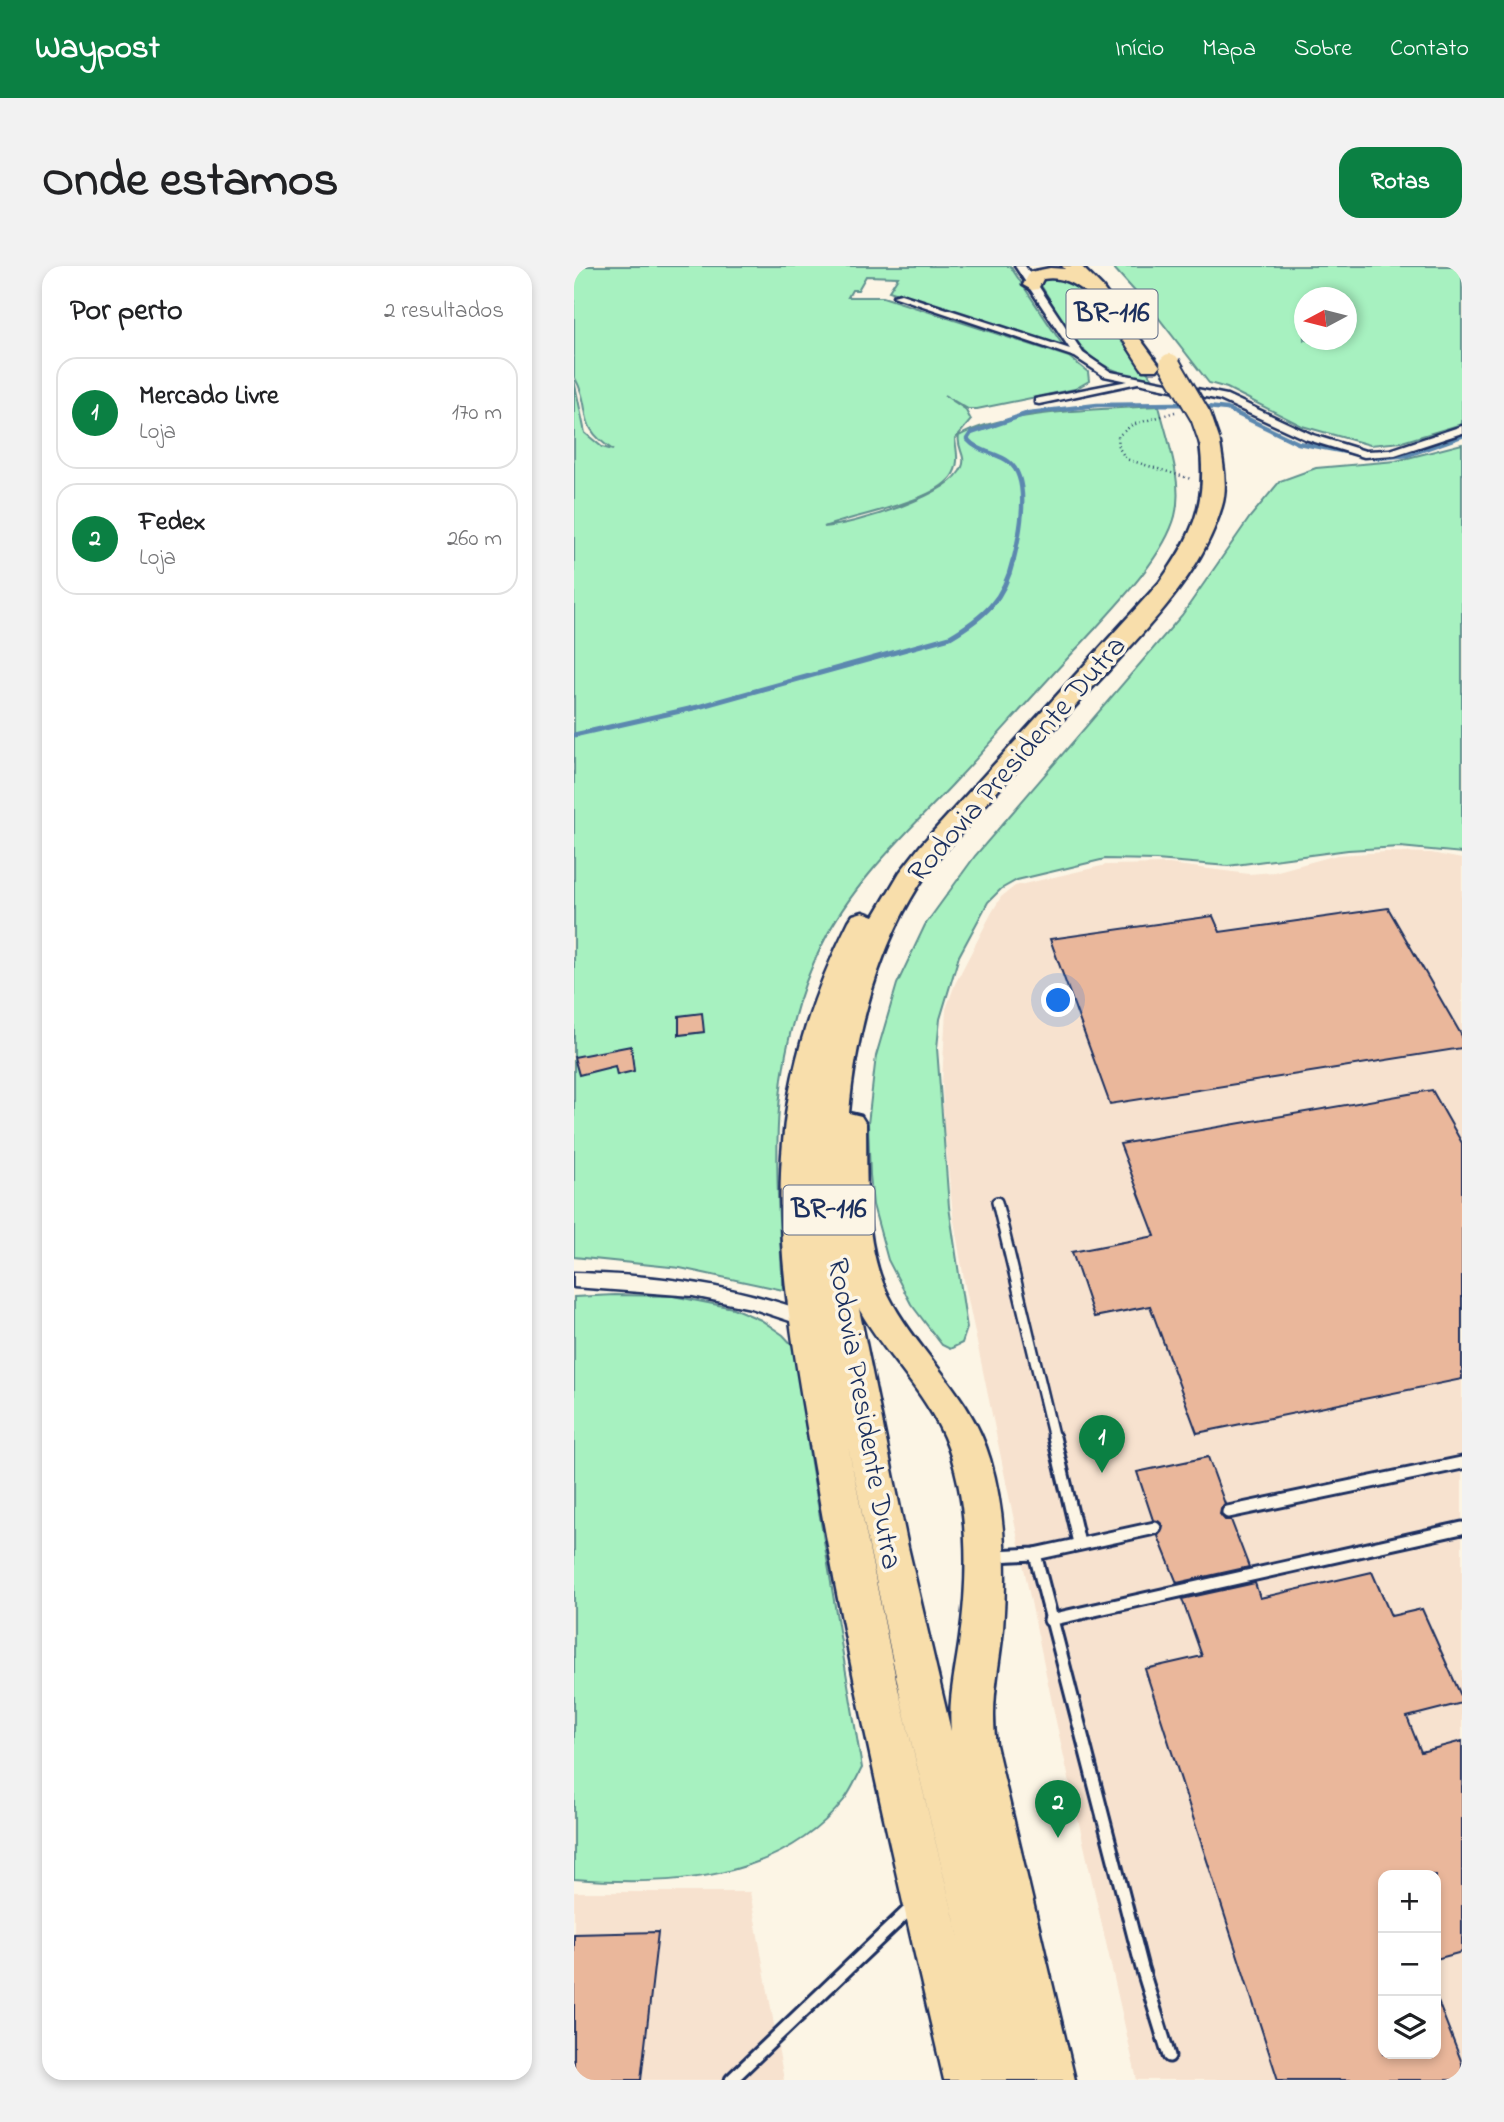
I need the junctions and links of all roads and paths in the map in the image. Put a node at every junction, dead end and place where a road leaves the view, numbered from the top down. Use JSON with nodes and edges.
{"nodes":[{"id":1,"x":1020,"y":266,"type":"edge"},
{"id":2,"x":1071,"y":266,"type":"edge"},
{"id":3,"x":1092,"y":266,"type":"edge"},
{"id":4,"x":1032,"y":285,"type":"junction"},
{"id":5,"x":1096,"y":291,"type":"junction"},
{"id":6,"x":898,"y":296,"type":"dead end"},
{"id":7,"x":1136,"y":315,"type":"dead end"},
{"id":8,"x":1160,"y":345,"type":"dead end"},
{"id":9,"x":1079,"y":355,"type":"junction"},
{"id":10,"x":1145,"y":374,"type":"junction"},
{"id":11,"x":1039,"y":401,"type":"dead end"},
{"id":12,"x":1462,"y":429,"type":"edge"},
{"id":13,"x":1189,"y":430,"type":"junction"},
{"id":14,"x":1192,"y":479,"type":"junction"},
{"id":15,"x":971,"y":805,"type":"junction"},
{"id":16,"x":997,"y":1202,"type":"dead end"},
{"id":17,"x":574,"y":1280,"type":"edge"},
{"id":18,"x":808,"y":1320,"type":"junction"},
{"id":19,"x":1462,"y":1463,"type":"edge"},
{"id":20,"x":1228,"y":1512,"type":"dead end"},
{"id":21,"x":1155,"y":1528,"type":"dead end"},
{"id":22,"x":1462,"y":1528,"type":"edge"},
{"id":23,"x":1079,"y":1544,"type":"junction"},
{"id":24,"x":1035,"y":1554,"type":"junction"},
{"id":25,"x":984,"y":1557,"type":"junction"},
{"id":26,"x":1050,"y":1620,"type":"junction"},
{"id":27,"x":924,"y":1895,"type":"junction"},
{"id":28,"x":1169,"y":2056,"type":"dead end"},
{"id":29,"x":731,"y":2080,"type":"edge"},
{"id":30,"x":970,"y":2080,"type":"edge"},
{"id":31,"x":1018,"y":2080,"type":"edge"},
{"id":32,"x":1049,"y":2080,"type":"edge"}],
"edges":[{"from":1,"to":4,"type":"street"},
{"from":2,"to":5,"type":"highway","name":"Rodovia Presidente Dutra","number":"BR-116"},
{"from":3,"to":7,"type":"highway","number":"BR-116"},
{"from":4,"to":5,"type":"highway"},
{"from":4,"to":9,"type":"street"},
{"from":5,"to":10,"type":"highway","name":"Rodovia Presidente Dutra","number":"BR-116"},
{"from":6,"to":9,"type":"street"},
{"from":8,"to":13,"type":"highway","name":"Rodovia Presidente Dutra","number":"BR-116","bridge":true},
{"from":9,"to":10,"type":"street"},
{"from":10,"to":11,"type":"street"},
{"from":10,"to":12,"type":"street"},
{"from":10,"to":13,"type":"highway","name":"Rodovia Presidente Dutra","number":"BR-116"},
{"from":13,"to":14,"type":"highway","name":"Rodovia Presidente Dutra","number":"BR-116"},
{"from":13,"to":14,"type":"path"},
{"from":13,"to":15,"type":"highway","name":"Rodovia Presidente Dutra","number":"BR-116"},
{"from":14,"to":18,"type":"highway","name":"Rodovia Presidente Dutra","number":"BR-116"},
{"from":15,"to":25,"type":"highway"},
{"from":15,"to":31,"type":"highway","name":"Rodovia Presidente Dutra","number":"BR-116"},
{"from":16,"to":23,"type":"lane"},
{"from":17,"to":18,"type":"street"},
{"from":18,"to":27,"type":"highway","name":"Rodovia Presidente Dutra","number":"BR-116"},
{"from":19,"to":20,"type":"lane"},
{"from":21,"to":23,"type":"lane"},
{"from":22,"to":26,"type":"lane"},
{"from":23,"to":24,"type":"lane"},
{"from":24,"to":25,"type":"lane"},
{"from":24,"to":26,"type":"lane"},
{"from":25,"to":32,"type":"highway"},
{"from":26,"to":28,"type":"lane"},
{"from":27,"to":29,"type":"lane"},
{"from":27,"to":30,"type":"highway","name":"Rodovia Presidente Dutra","number":"BR-116"}]}
